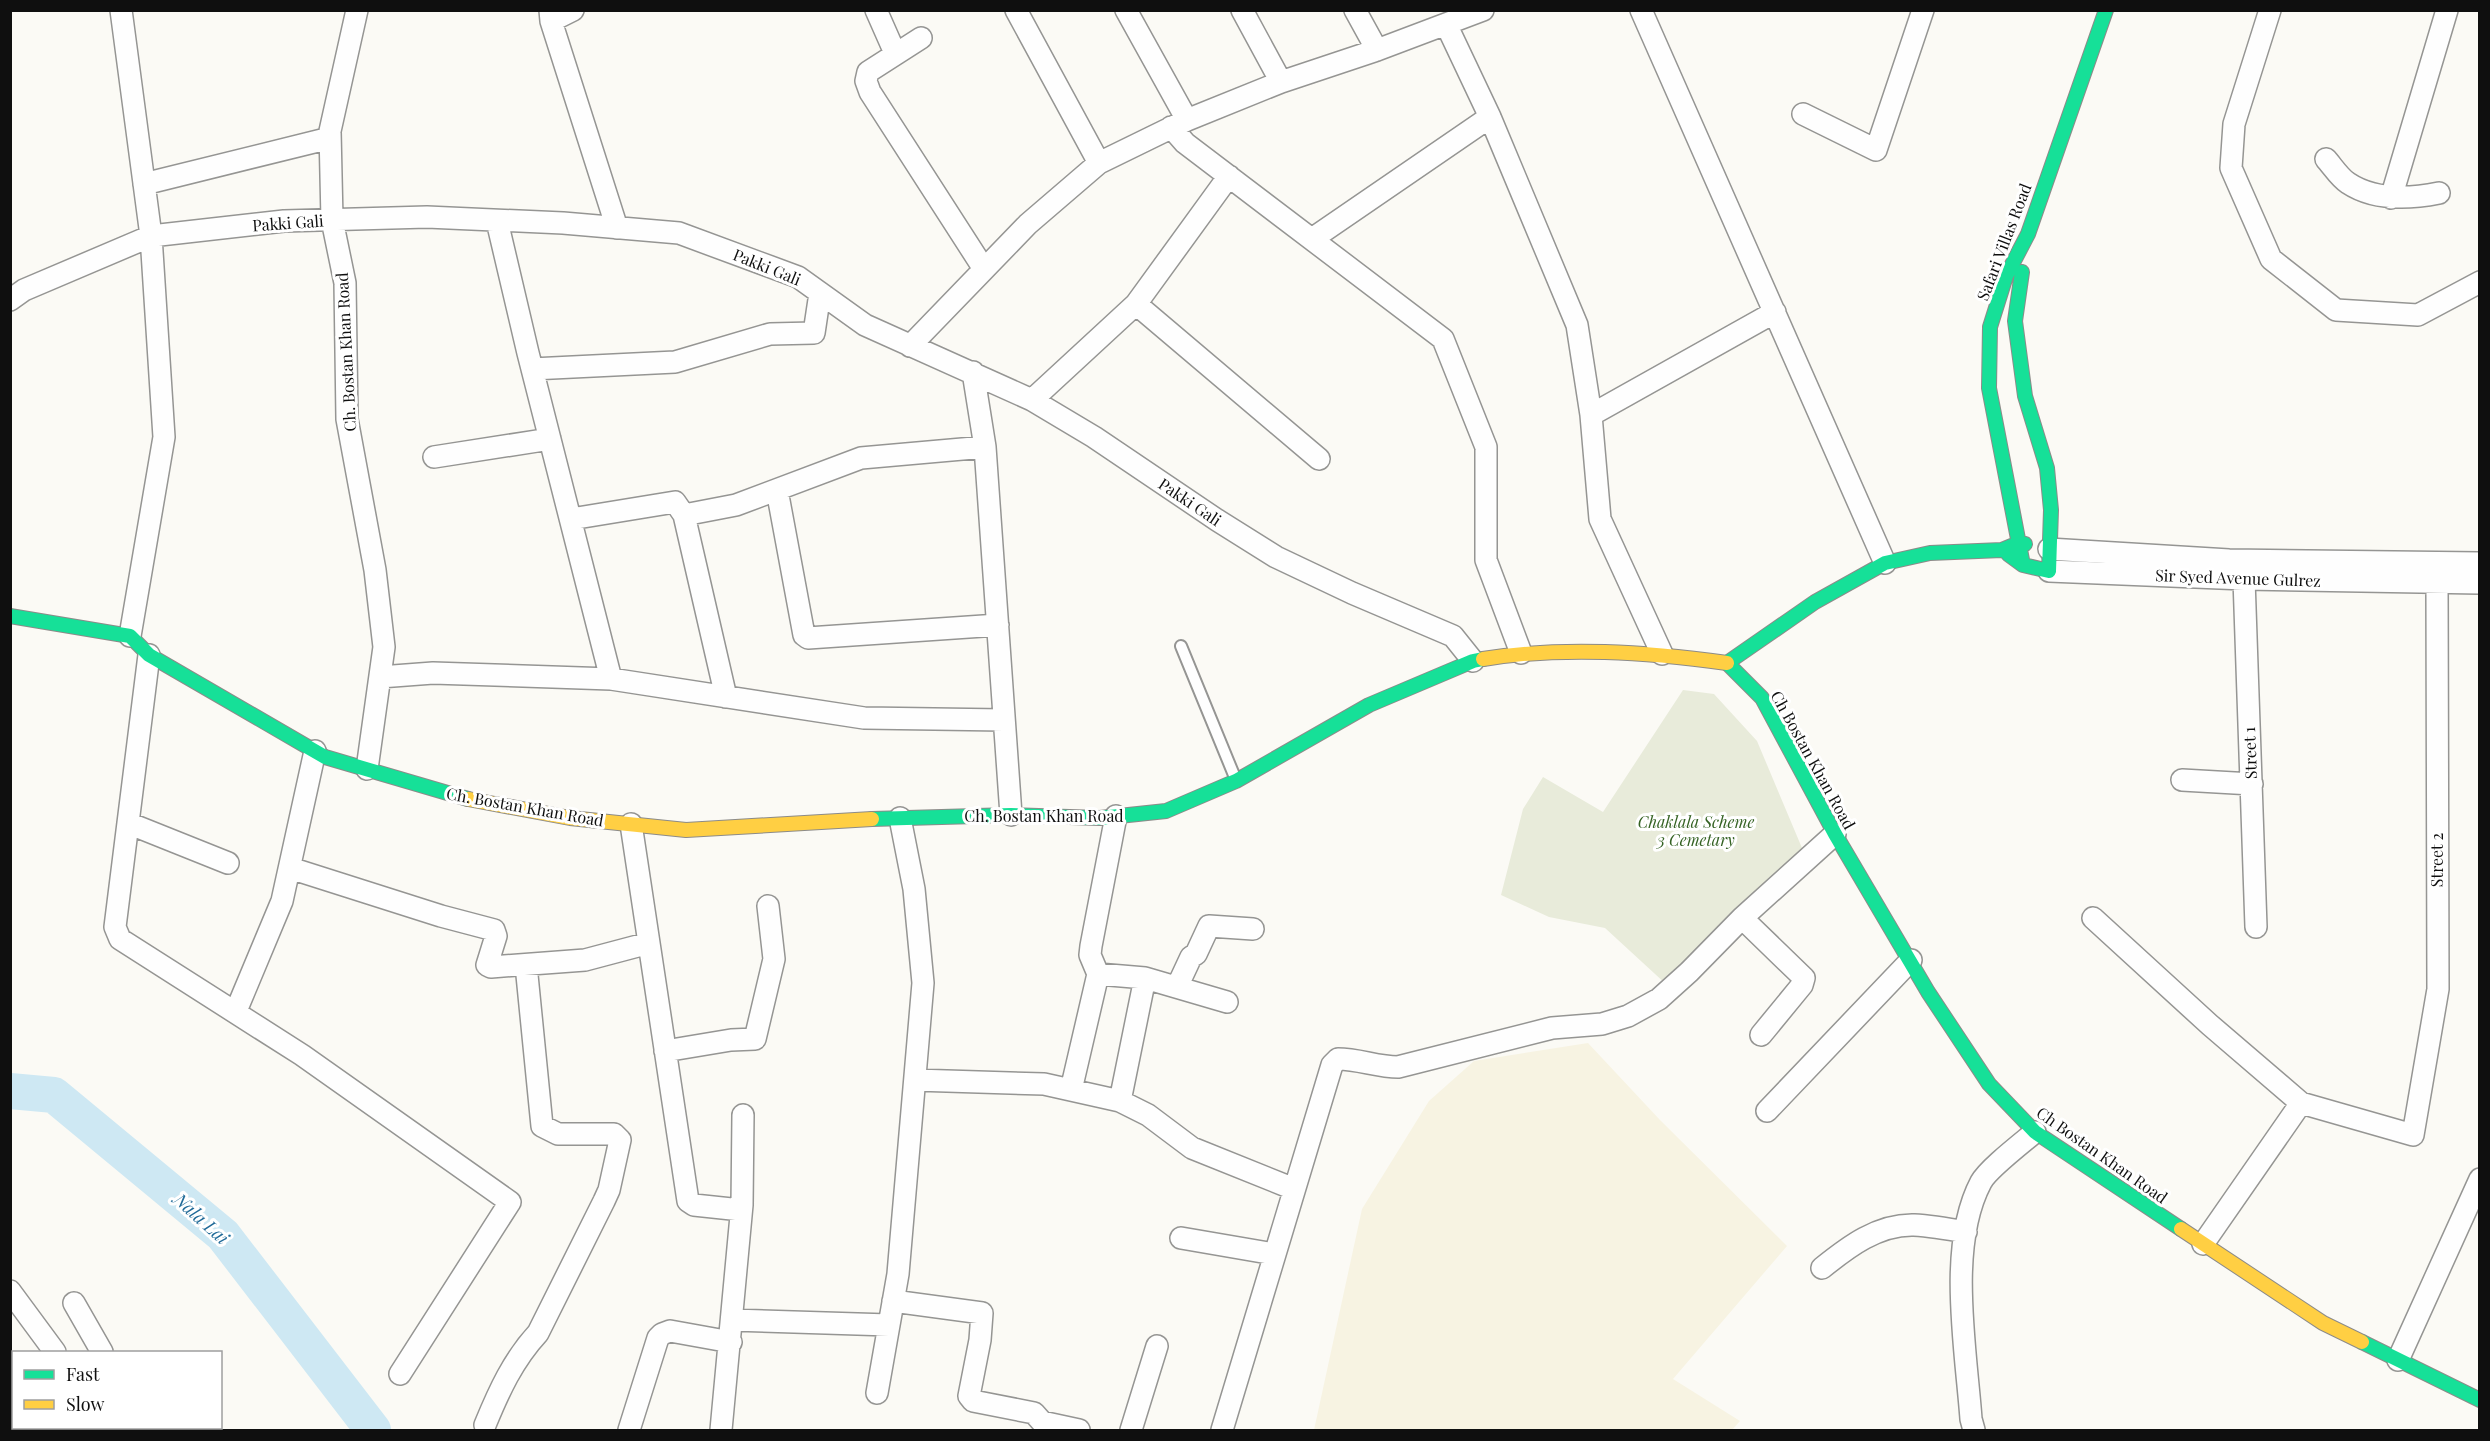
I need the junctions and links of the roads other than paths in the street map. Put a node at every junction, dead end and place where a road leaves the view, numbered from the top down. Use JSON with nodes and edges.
{"nodes":[{"id":1,"x":121,"y":10,"type":"edge"},
{"id":2,"x":357,"y":10,"type":"edge"},
{"id":3,"x":573,"y":10,"type":"edge"},
{"id":4,"x":876,"y":10,"type":"edge"},
{"id":5,"x":1016,"y":10,"type":"edge"},
{"id":6,"x":1126,"y":10,"type":"edge"},
{"id":7,"x":1242,"y":10,"type":"edge"},
{"id":8,"x":1355,"y":10,"type":"edge"},
{"id":9,"x":1641,"y":10,"type":"edge"},
{"id":10,"x":1923,"y":10,"type":"edge"},
{"id":11,"x":2106,"y":10,"type":"edge"},
{"id":12,"x":2270,"y":10,"type":"edge"},
{"id":13,"x":2448,"y":10,"type":"edge"},
{"id":14,"x":1475,"y":12,"type":"edge"},
{"id":15,"x":551,"y":16,"type":"edge"},
{"id":16,"x":1446,"y":24,"type":"junction"},
{"id":17,"x":921,"y":38,"type":"dead end"},
{"id":18,"x":1377,"y":50,"type":"junction"},
{"id":19,"x":895,"y":53,"type":"junction"},
{"id":20,"x":1281,"y":82,"type":"junction"},
{"id":21,"x":1803,"y":114,"type":"dead end"},
{"id":22,"x":1490,"y":117,"type":"junction"},
{"id":23,"x":1179,"y":123,"type":"junction"},
{"id":24,"x":330,"y":138,"type":"junction"},
{"id":25,"x":2326,"y":159,"type":"dead end"},
{"id":26,"x":1099,"y":163,"type":"junction"},
{"id":27,"x":1229,"y":176,"type":"junction"},
{"id":28,"x":144,"y":184,"type":"junction"},
{"id":29,"x":2439,"y":193,"type":"dead end"},
{"id":30,"x":2391,"y":198,"type":"junction"},
{"id":31,"x":332,"y":220,"type":"junction"},
{"id":32,"x":497,"y":220,"type":"junction"},
{"id":33,"x":617,"y":228,"type":"junction"},
{"id":34,"x":2028,"y":234,"type":"junction"},
{"id":35,"x":151,"y":236,"type":"junction"},
{"id":36,"x":1312,"y":239,"type":"junction"},
{"id":37,"x":984,"y":269,"type":"junction"},
{"id":38,"x":2480,"y":282,"type":"edge"},
{"id":39,"x":820,"y":293,"type":"junction"},
{"id":40,"x":10,"y":300,"type":"edge"},
{"id":41,"x":1136,"y":304,"type":"junction"},
{"id":42,"x":1775,"y":312,"type":"junction"},
{"id":43,"x":910,"y":346,"type":"junction"},
{"id":44,"x":532,"y":369,"type":"junction"},
{"id":45,"x":974,"y":372,"type":"junction"},
{"id":46,"x":1032,"y":399,"type":"junction"},
{"id":47,"x":1591,"y":415,"type":"junction"},
{"id":48,"x":550,"y":439,"type":"junction"},
{"id":49,"x":985,"y":447,"type":"junction"},
{"id":50,"x":434,"y":457,"type":"dead end"},
{"id":51,"x":1319,"y":459,"type":"dead end"},
{"id":52,"x":777,"y":490,"type":"junction"},
{"id":53,"x":684,"y":515,"type":"junction"},
{"id":54,"x":571,"y":519,"type":"junction"},
{"id":55,"x":2019,"y":543,"type":"junction"},
{"id":56,"x":2049,"y":549,"type":"junction"},
{"id":57,"x":2002,"y":550,"type":"junction"},
{"id":58,"x":1885,"y":562,"type":"junction"},
{"id":59,"x":2480,"y":563,"type":"edge"},
{"id":60,"x":2023,"y":565,"type":"junction"},
{"id":61,"x":2049,"y":571,"type":"junction"},
{"id":62,"x":2244,"y":579,"type":"junction"},
{"id":63,"x":2437,"y":582,"type":"junction"},
{"id":64,"x":2480,"y":583,"type":"edge"},
{"id":65,"x":10,"y":616,"type":"edge"},
{"id":66,"x":998,"y":625,"type":"junction"},
{"id":67,"x":130,"y":636,"type":"junction"},
{"id":68,"x":1181,"y":646,"type":"dead end"},
{"id":69,"x":1521,"y":653,"type":"junction"},
{"id":70,"x":1662,"y":654,"type":"junction"},
{"id":71,"x":149,"y":655,"type":"junction"},
{"id":72,"x":1473,"y":661,"type":"junction"},
{"id":73,"x":1727,"y":663,"type":"junction"},
{"id":74,"x":380,"y":677,"type":"junction"},
{"id":75,"x":610,"y":680,"type":"junction"},
{"id":76,"x":726,"y":697,"type":"junction"},
{"id":77,"x":1004,"y":720,"type":"junction"},
{"id":78,"x":315,"y":751,"type":"junction"},
{"id":79,"x":367,"y":770,"type":"junction"},
{"id":80,"x":2182,"y":780,"type":"dead end"},
{"id":81,"x":1236,"y":781,"type":"junction"},
{"id":82,"x":2252,"y":784,"type":"junction"},
{"id":83,"x":1011,"y":814,"type":"junction"},
{"id":84,"x":1116,"y":816,"type":"junction"},
{"id":85,"x":900,"y":818,"type":"junction"},
{"id":86,"x":128,"y":823,"type":"junction"},
{"id":87,"x":631,"y":824,"type":"junction"},
{"id":88,"x":1834,"y":834,"type":"junction"},
{"id":89,"x":228,"y":862,"type":"dead end"},
{"id":90,"x":290,"y":868,"type":"junction"},
{"id":91,"x":768,"y":906,"type":"dead end"},
{"id":92,"x":1742,"y":918,"type":"junction"},
{"id":93,"x":2093,"y":918,"type":"dead end"},
{"id":94,"x":2256,"y":927,"type":"dead end"},
{"id":95,"x":1253,"y":929,"type":"dead end"},
{"id":96,"x":649,"y":943,"type":"junction"},
{"id":97,"x":1911,"y":960,"type":"junction"},
{"id":98,"x":526,"y":965,"type":"junction"},
{"id":99,"x":1098,"y":974,"type":"junction"},
{"id":100,"x":1145,"y":978,"type":"junction"},
{"id":101,"x":1177,"y":987,"type":"junction"},
{"id":102,"x":1227,"y":1002,"type":"dead end"},
{"id":103,"x":236,"y":1011,"type":"junction"},
{"id":104,"x":1761,"y":1035,"type":"dead end"},
{"id":105,"x":665,"y":1052,"type":"junction"},
{"id":106,"x":915,"y":1080,"type":"junction"},
{"id":107,"x":1071,"y":1090,"type":"junction"},
{"id":108,"x":1120,"y":1101,"type":"junction"},
{"id":109,"x":2301,"y":1103,"type":"junction"},
{"id":110,"x":1767,"y":1111,"type":"dead end"},
{"id":111,"x":742,"y":1115,"type":"dead end"},
{"id":112,"x":2035,"y":1131,"type":"junction"},
{"id":113,"x":2480,"y":1179,"type":"edge"},
{"id":114,"x":1294,"y":1189,"type":"junction"},
{"id":115,"x":741,"y":1210,"type":"junction"},
{"id":116,"x":1966,"y":1232,"type":"junction"},
{"id":117,"x":1181,"y":1238,"type":"dead end"},
{"id":118,"x":2203,"y":1244,"type":"junction"},
{"id":119,"x":1274,"y":1254,"type":"junction"},
{"id":120,"x":1822,"y":1268,"type":"dead end"},
{"id":121,"x":10,"y":1291,"type":"edge"},
{"id":122,"x":893,"y":1301,"type":"junction"},
{"id":123,"x":74,"y":1303,"type":"dead end"},
{"id":124,"x":732,"y":1320,"type":"junction"},
{"id":125,"x":889,"y":1325,"type":"junction"},
{"id":126,"x":730,"y":1342,"type":"junction"},
{"id":127,"x":1157,"y":1346,"type":"dead end"},
{"id":128,"x":54,"y":1351,"type":"edge"},
{"id":129,"x":101,"y":1351,"type":"edge"},
{"id":130,"x":2398,"y":1360,"type":"junction"},
{"id":131,"x":400,"y":1374,"type":"dead end"},
{"id":132,"x":877,"y":1393,"type":"dead end"},
{"id":133,"x":2480,"y":1400,"type":"edge"},
{"id":134,"x":485,"y":1425,"type":"dead end"},
{"id":135,"x":1050,"y":1427,"type":"edge"},
{"id":136,"x":1967,"y":1427,"type":"edge"},
{"id":137,"x":628,"y":1431,"type":"edge"},
{"id":138,"x":721,"y":1431,"type":"edge"},
{"id":139,"x":1079,"y":1431,"type":"edge"},
{"id":140,"x":1131,"y":1431,"type":"edge"},
{"id":141,"x":1222,"y":1431,"type":"edge"}],
"edges":[{"from":1,"to":28,"type":"street"},
{"from":2,"to":24,"type":"street","name":"Ch. Bostan Khan Road"},
{"from":3,"to":15,"type":"street"},
{"from":4,"to":19,"type":"street"},
{"from":5,"to":26,"type":"street"},
{"from":6,"to":23,"type":"street"},
{"from":7,"to":20,"type":"street"},
{"from":8,"to":18,"type":"street"},
{"from":9,"to":42,"type":"street"},
{"from":10,"to":21,"type":"street"},
{"from":11,"to":34,"type":"main road","name":"Safari Villas Road"},
{"from":12,"to":38,"type":"street"},
{"from":13,"to":30,"type":"street"},
{"from":14,"to":16,"type":"street"},
{"from":15,"to":33,"type":"street"},
{"from":16,"to":18,"type":"street"},
{"from":16,"to":22,"type":"street"},
{"from":17,"to":19,"type":"street"},
{"from":18,"to":20,"type":"street"},
{"from":19,"to":37,"type":"street"},
{"from":20,"to":23,"type":"street"},
{"from":22,"to":36,"type":"street"},
{"from":22,"to":47,"type":"street"},
{"from":23,"to":26,"type":"street"},
{"from":23,"to":27,"type":"street"},
{"from":24,"to":28,"type":"street"},
{"from":24,"to":31,"type":"street","name":"Ch. Bostan Khan Road"},
{"from":25,"to":30,"type":"street"},
{"from":26,"to":37,"type":"street"},
{"from":27,"to":36,"type":"street"},
{"from":27,"to":41,"type":"street"},
{"from":28,"to":35,"type":"street"},
{"from":29,"to":30,"type":"street"},
{"from":31,"to":32,"type":"street","name":"Pakki Gali"},
{"from":31,"to":35,"type":"street","name":"Pakki Gali"},
{"from":31,"to":74,"type":"street","name":"Ch. Bostan Khan Road"},
{"from":32,"to":33,"type":"street","name":"Pakki Gali"},
{"from":32,"to":44,"type":"street"},
{"from":33,"to":39,"type":"street","name":"Pakki Gali"},
{"from":34,"to":55,"type":"main road","name":"Safari Villas Road"},
{"from":34,"to":56,"type":"main road"},
{"from":35,"to":40,"type":"street","name":"Pakki Gali"},
{"from":35,"to":67,"type":"street"},
{"from":36,"to":69,"type":"street"},
{"from":37,"to":43,"type":"street"},
{"from":39,"to":43,"type":"street","name":"Pakki Gali"},
{"from":39,"to":44,"type":"street"},
{"from":41,"to":46,"type":"street"},
{"from":41,"to":51,"type":"street"},
{"from":42,"to":47,"type":"street"},
{"from":42,"to":58,"type":"street"},
{"from":43,"to":45,"type":"street","name":"Pakki Gali"},
{"from":44,"to":48,"type":"street"},
{"from":45,"to":46,"type":"street","name":"Pakki Gali"},
{"from":45,"to":49,"type":"street"},
{"from":46,"to":72,"type":"street","name":"Pakki Gali"},
{"from":47,"to":70,"type":"street"},
{"from":48,"to":50,"type":"street"},
{"from":48,"to":54,"type":"street"},
{"from":49,"to":52,"type":"street"},
{"from":49,"to":66,"type":"street"},
{"from":52,"to":53,"type":"street"},
{"from":52,"to":66,"type":"street"},
{"from":53,"to":54,"type":"street"},
{"from":53,"to":76,"type":"street"},
{"from":54,"to":75,"type":"street"},
{"from":55,"to":56,"type":"main road","name":"Sir Syed Avenue Gulrez"},
{"from":55,"to":57,"type":"main road"},
{"from":55,"to":60,"type":"main road","name":"Safari Villas Road"},
{"from":56,"to":59,"type":"street","name":"Sir Syed Avenue Gulrez"},
{"from":56,"to":61,"type":"main road"},
{"from":57,"to":58,"type":"main road"},
{"from":57,"to":60,"type":"main road","name":"Sir Syed Avenue Gulrez"},
{"from":58,"to":73,"type":"main road"},
{"from":60,"to":61,"type":"main road","name":"Sir Syed Avenue Gulrez"},
{"from":61,"to":62,"type":"street","name":"Sir Syed Avenue Gulrez"},
{"from":62,"to":63,"type":"street","name":"Sir Syed Avenue Gulrez"},
{"from":62,"to":82,"type":"street","name":"Street 1"},
{"from":63,"to":64,"type":"street","name":"Sir Syed Avenue Gulrez"},
{"from":63,"to":109,"type":"street","name":"Street 2"},
{"from":65,"to":67,"type":"main road"},
{"from":66,"to":77,"type":"street"},
{"from":67,"to":71,"type":"main road","name":"Ch. Bostan Khan Road"},
{"from":68,"to":81,"type":"lane"},
{"from":69,"to":70,"type":"main road","name":"Ch. Bostan Khan Road"},
{"from":69,"to":72,"type":"main road","name":"Ch. Bostan Khan Road"},
{"from":70,"to":73,"type":"main road","name":"Ch. Bostan Khan Road"},
{"from":71,"to":78,"type":"main road","name":"Ch. Bostan Khan Road"},
{"from":71,"to":86,"type":"street"},
{"from":72,"to":81,"type":"main road","name":"Ch. Bostan Khan Road"},
{"from":73,"to":88,"type":"main road","name":"Ch Bostan Khan Road"},
{"from":74,"to":75,"type":"street"},
{"from":74,"to":79,"type":"street","name":"Ch. Bostan Khan Road"},
{"from":75,"to":76,"type":"street"},
{"from":76,"to":77,"type":"street"},
{"from":77,"to":83,"type":"street"},
{"from":78,"to":79,"type":"main road","name":"Ch. Bostan Khan Road"},
{"from":78,"to":90,"type":"street"},
{"from":79,"to":87,"type":"main road","name":"Ch. Bostan Khan Road"},
{"from":80,"to":82,"type":"street"},
{"from":81,"to":84,"type":"main road","name":"Ch. Bostan Khan Road"},
{"from":82,"to":94,"type":"street","name":"Street 1"},
{"from":83,"to":84,"type":"main road","name":"Ch. Bostan Khan Road"},
{"from":83,"to":85,"type":"main road","name":"Ch. Bostan Khan Road"},
{"from":84,"to":99,"type":"street"},
{"from":85,"to":87,"type":"main road","name":"Ch. Bostan Khan Road"},
{"from":85,"to":106,"type":"street"},
{"from":86,"to":89,"type":"street"},
{"from":86,"to":103,"type":"street"},
{"from":87,"to":96,"type":"street"},
{"from":88,"to":92,"type":"street"},
{"from":88,"to":97,"type":"main road","name":"Ch Bostan Khan Road"},
{"from":90,"to":98,"type":"street"},
{"from":90,"to":103,"type":"street"},
{"from":91,"to":105,"type":"street"},
{"from":92,"to":104,"type":"street"},
{"from":92,"to":114,"type":"street"},
{"from":93,"to":109,"type":"street"},
{"from":95,"to":101,"type":"street"},
{"from":96,"to":98,"type":"street"},
{"from":96,"to":105,"type":"street"},
{"from":97,"to":110,"type":"street"},
{"from":97,"to":112,"type":"main road","name":"Ch Bostan Khan Road"},
{"from":98,"to":134,"type":"street"},
{"from":99,"to":100,"type":"street"},
{"from":99,"to":107,"type":"street"},
{"from":100,"to":101,"type":"street"},
{"from":100,"to":108,"type":"street"},
{"from":101,"to":102,"type":"street"},
{"from":103,"to":131,"type":"street"},
{"from":105,"to":115,"type":"street"},
{"from":106,"to":107,"type":"street"},
{"from":106,"to":122,"type":"street"},
{"from":107,"to":108,"type":"street"},
{"from":108,"to":114,"type":"street"},
{"from":109,"to":118,"type":"street"},
{"from":111,"to":115,"type":"street"},
{"from":112,"to":116,"type":"street"},
{"from":112,"to":118,"type":"main road","name":"Ch Bostan Khan Road"},
{"from":113,"to":130,"type":"street"},
{"from":114,"to":119,"type":"street"},
{"from":115,"to":124,"type":"street"},
{"from":116,"to":120,"type":"street"},
{"from":116,"to":136,"type":"street"},
{"from":117,"to":119,"type":"street"},
{"from":118,"to":130,"type":"main road","name":"Ch Bostan Khan Road"},
{"from":119,"to":141,"type":"street"},
{"from":121,"to":128,"type":"street"},
{"from":122,"to":125,"type":"street"},
{"from":122,"to":135,"type":"street"},
{"from":123,"to":129,"type":"street"},
{"from":124,"to":125,"type":"street"},
{"from":124,"to":126,"type":"street"},
{"from":125,"to":132,"type":"street"},
{"from":126,"to":137,"type":"street"},
{"from":126,"to":138,"type":"street"},
{"from":127,"to":140,"type":"street"},
{"from":130,"to":133,"type":"main road","name":"Ch Bostan Khan Road"},
{"from":135,"to":139,"type":"street"}]}
